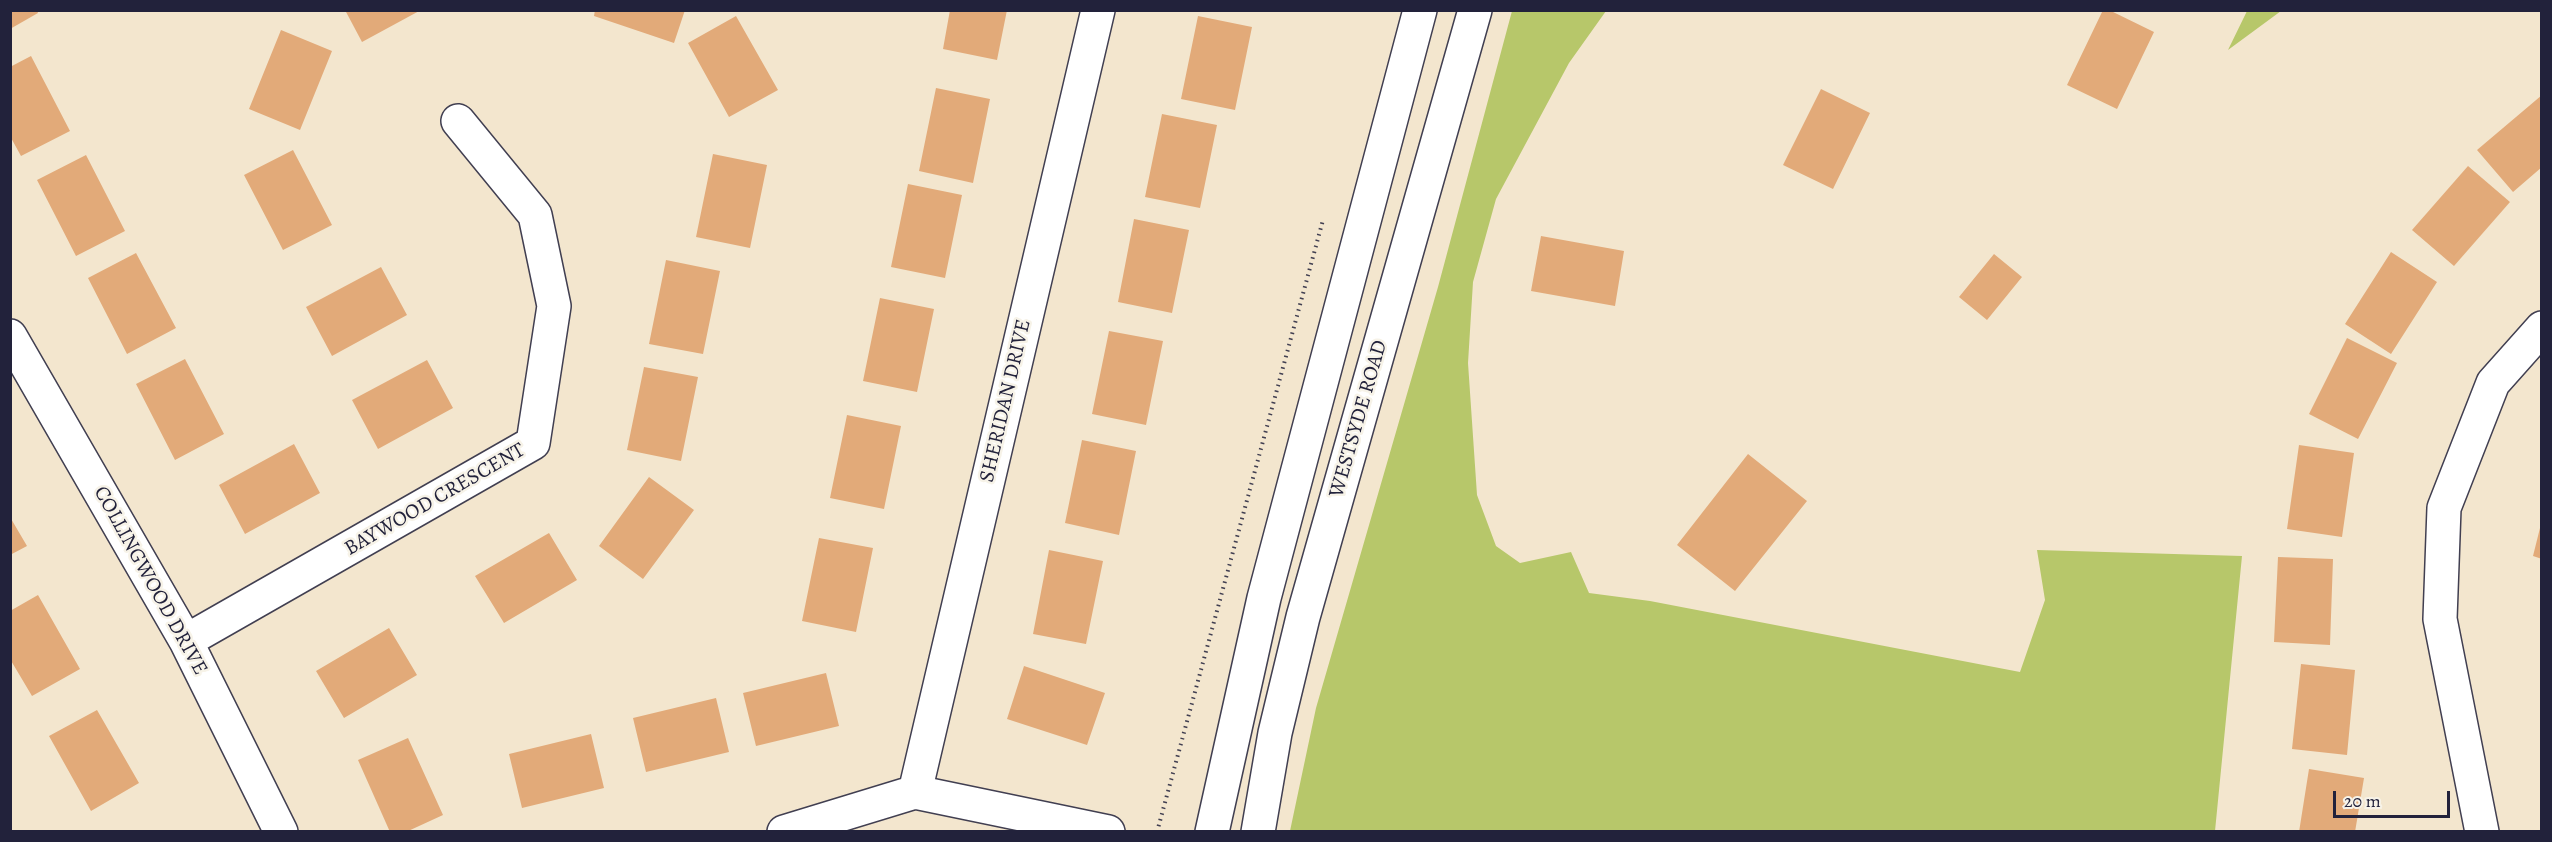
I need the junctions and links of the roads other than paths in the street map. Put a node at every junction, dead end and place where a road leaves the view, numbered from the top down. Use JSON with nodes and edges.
{"nodes":[{"id":1,"x":1098,"y":10,"type":"edge"},
{"id":2,"x":1420,"y":10,"type":"edge"},
{"id":3,"x":1475,"y":10,"type":"edge"},
{"id":4,"x":458,"y":122,"type":"dead end"},
{"id":5,"x":2541,"y":328,"type":"edge"},
{"id":6,"x":10,"y":336,"type":"edge"},
{"id":7,"x":186,"y":641,"type":"junction"},
{"id":8,"x":915,"y":792,"type":"junction"},
{"id":9,"x":839,"y":824,"type":"edge"},
{"id":10,"x":281,"y":831,"type":"edge"},
{"id":11,"x":784,"y":831,"type":"edge"},
{"id":12,"x":1108,"y":831,"type":"edge"},
{"id":13,"x":1212,"y":831,"type":"edge"},
{"id":14,"x":1258,"y":831,"type":"edge"},
{"id":15,"x":2482,"y":831,"type":"edge"}],
"edges":[{"from":1,"to":8,"type":"street","name":"SHERIDAN DRIVE"},
{"from":2,"to":13,"type":"street","name":"WESTSYDE ROAD"},
{"from":3,"to":14,"type":"street","name":"WESTSYDE ROAD"},
{"from":4,"to":7,"type":"street","name":"BAYWOOD CRESCENT"},
{"from":5,"to":15,"type":"street"},
{"from":6,"to":7,"type":"street","name":"COLLINGWOOD DRIVE"},
{"from":7,"to":10,"type":"street","name":"COLLINGWOOD DRIVE"},
{"from":8,"to":9,"type":"street"},
{"from":8,"to":12,"type":"street"},
{"from":9,"to":11,"type":"street"}]}
